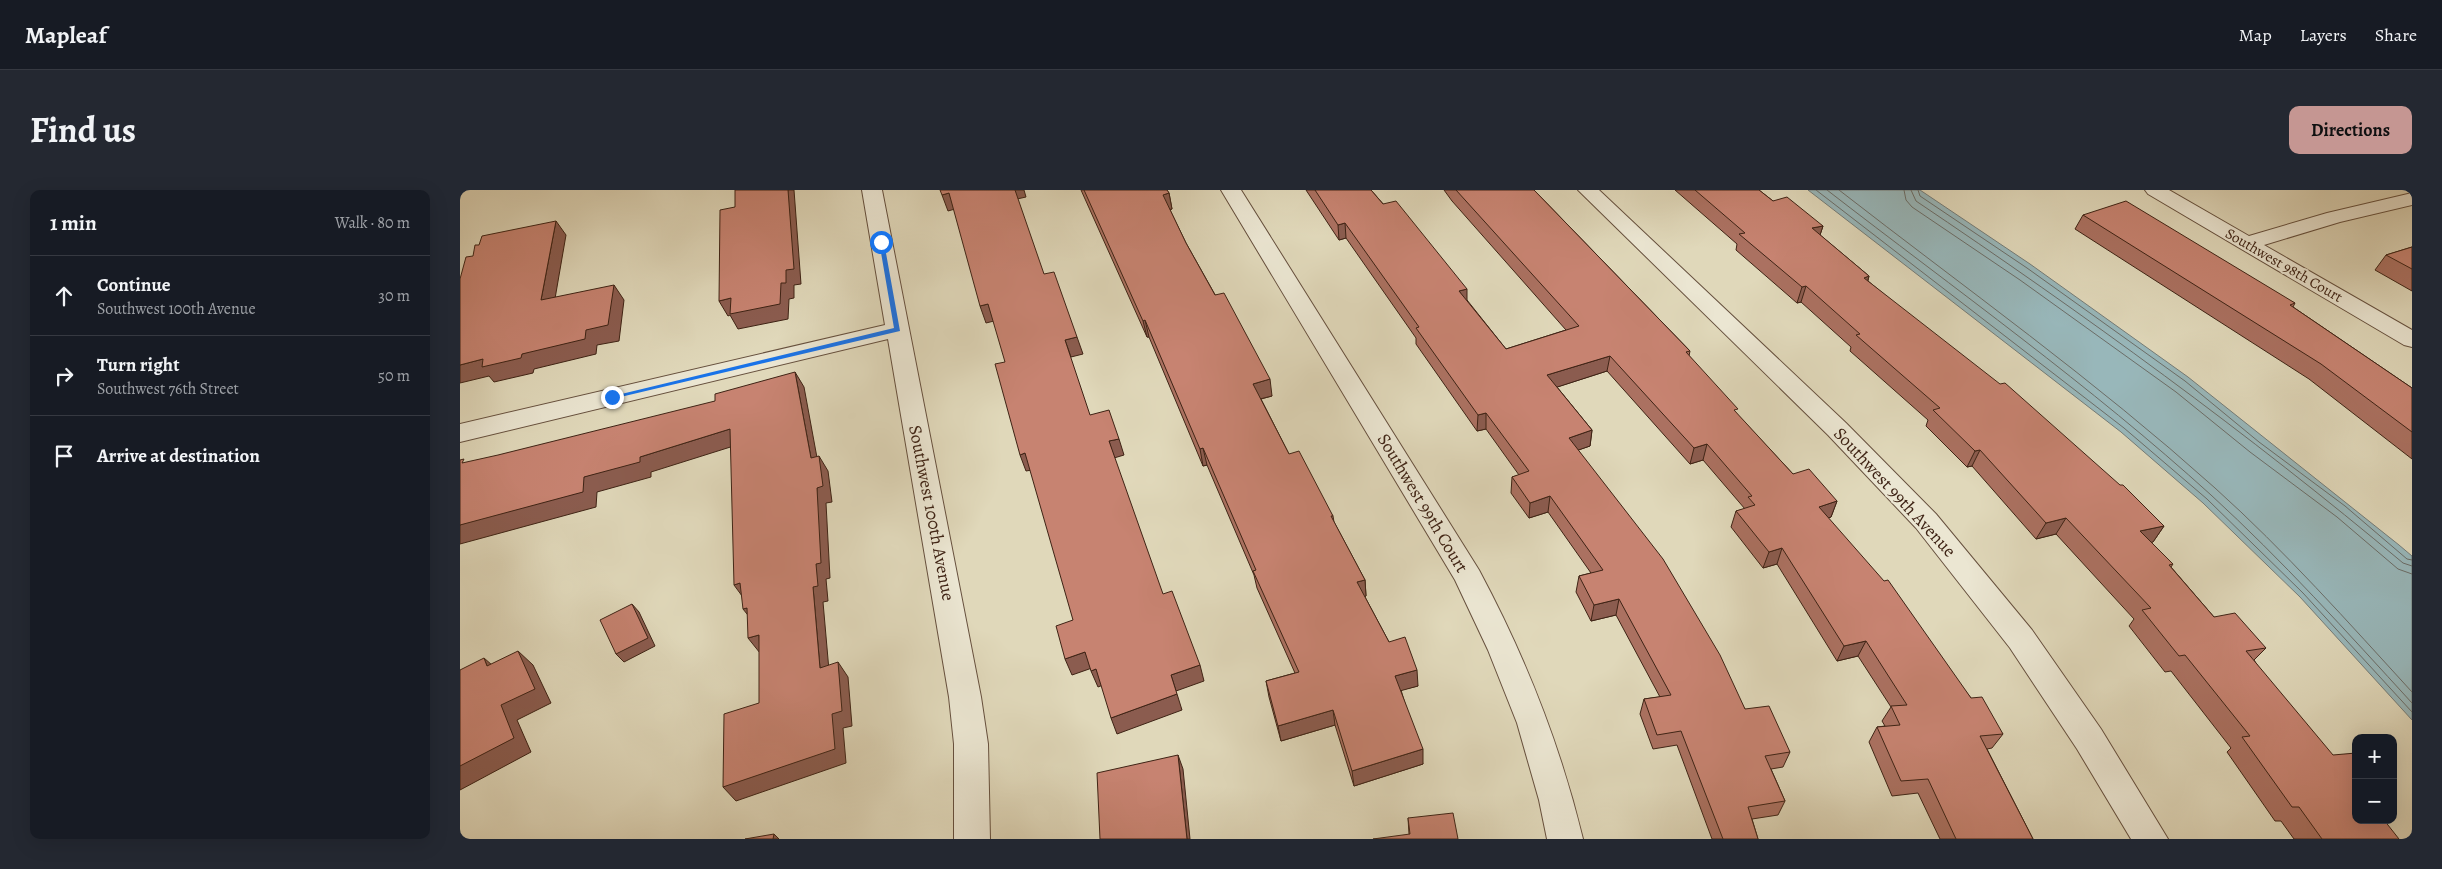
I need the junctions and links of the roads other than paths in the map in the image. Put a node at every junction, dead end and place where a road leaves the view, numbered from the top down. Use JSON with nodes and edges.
{"nodes":[{"id":1,"x":872,"y":190,"type":"edge"},
{"id":2,"x":1230,"y":190,"type":"edge"},
{"id":3,"x":1588,"y":190,"type":"edge"},
{"id":4,"x":2155,"y":190,"type":"edge"},
{"id":5,"x":2412,"y":199,"type":"edge"},
{"id":6,"x":2248,"y":243,"type":"junction"},
{"id":7,"x":898,"y":329,"type":"junction"},
{"id":8,"x":2412,"y":340,"type":"edge"},
{"id":9,"x":460,"y":433,"type":"edge"},
{"id":10,"x":972,"y":839,"type":"edge"},
{"id":11,"x":1565,"y":839,"type":"edge"},
{"id":12,"x":2150,"y":839,"type":"edge"}],
"edges":[{"from":1,"to":7,"type":"street","name":"Southwest 100th Avenue"},
{"from":2,"to":11,"type":"street","name":"Southwest 99th Court"},
{"from":3,"to":12,"type":"street","name":"Southwest 99th Avenue"},
{"from":4,"to":6,"type":"street","name":"Southwest 98th Court"},
{"from":5,"to":6,"type":"street"},
{"from":6,"to":8,"type":"street","name":"Southwest 98th Court"},
{"from":7,"to":9,"type":"street"},
{"from":7,"to":10,"type":"street","name":"Southwest 100th Avenue"}]}
